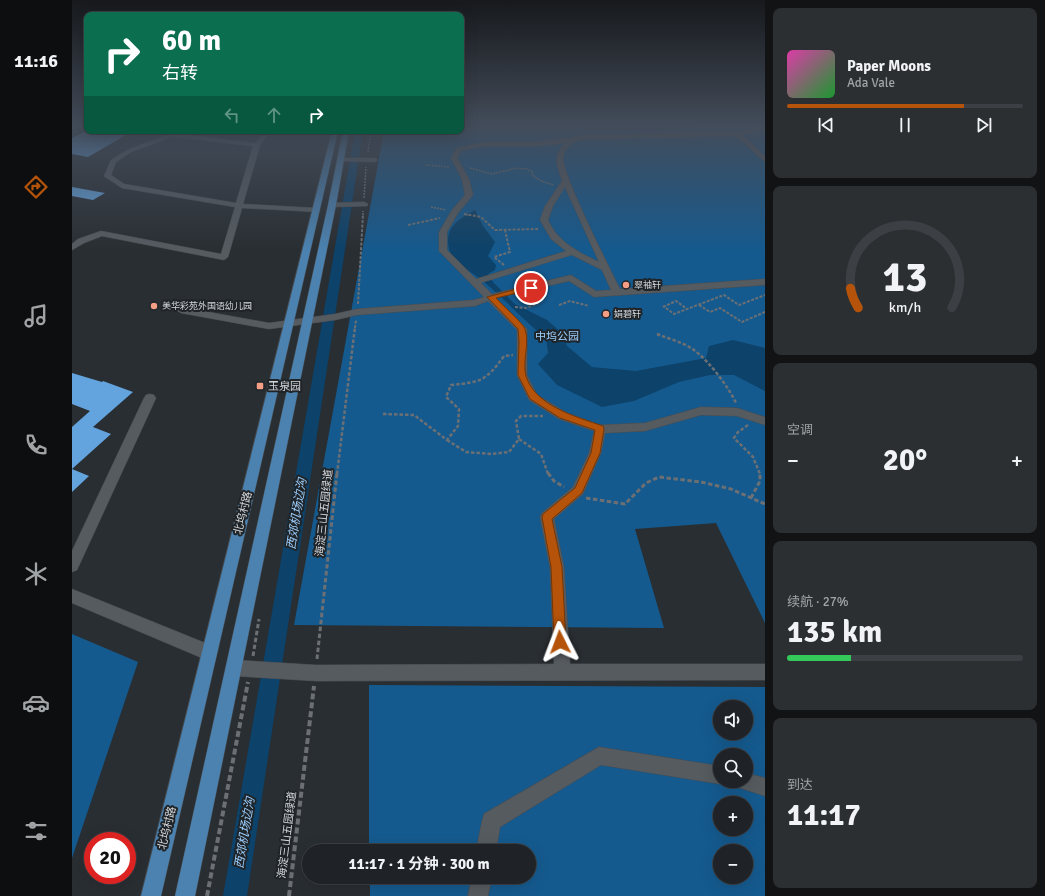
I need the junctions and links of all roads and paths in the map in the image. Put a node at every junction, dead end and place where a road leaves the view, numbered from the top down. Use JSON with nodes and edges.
{"nodes":[{"id":1,"x":111,"y":167,"type":"edge"},
{"id":2,"x":251,"y":167,"type":"edge"},
{"id":3,"x":329,"y":167,"type":"edge"},
{"id":4,"x":344,"y":167,"type":"edge"},
{"id":5,"x":363,"y":167,"type":"edge"},
{"id":6,"x":441,"y":167,"type":"edge"},
{"id":7,"x":458,"y":167,"type":"junction"},
{"id":8,"x":561,"y":167,"type":"edge"},
{"id":9,"x":564,"y":184,"type":"junction"},
{"id":10,"x":337,"y":204,"type":"junction"},
{"id":11,"x":360,"y":204,"type":"junction"},
{"id":12,"x":240,"y":206,"type":"junction"},
{"id":13,"x":431,"y":207,"type":"dead end"},
{"id":14,"x":316,"y":210,"type":"junction"},
{"id":15,"x":454,"y":214,"type":"junction"},
{"id":16,"x":408,"y":225,"type":"dead end"},
{"id":17,"x":547,"y":229,"type":"junction"},
{"id":18,"x":505,"y":230,"type":"junction"},
{"id":19,"x":72,"y":248,"type":"edge"},
{"id":20,"x":573,"y":252,"type":"junction"},
{"id":21,"x":604,"y":268,"type":"junction"},
{"id":22,"x":510,"y":271,"type":"junction"},
{"id":23,"x":475,"y":282,"type":"junction"},
{"id":24,"x":765,"y":282,"type":"edge"},
{"id":25,"x":617,"y":293,"type":"junction"},
{"id":26,"x":765,"y":294,"type":"edge"},
{"id":27,"x":491,"y":297,"type":"junction"},
{"id":28,"x":539,"y":303,"type":"dead end"},
{"id":29,"x":559,"y":305,"type":"dead end"},
{"id":30,"x":699,"y":305,"type":"junction"},
{"id":31,"x":589,"y":306,"type":"dead end"},
{"id":32,"x":663,"y":306,"type":"dead end"},
{"id":33,"x":666,"y":308,"type":"dead end"},
{"id":34,"x":502,"y":309,"type":"junction"},
{"id":35,"x":688,"y":309,"type":"junction"},
{"id":36,"x":181,"y":310,"type":"dead end"},
{"id":37,"x":357,"y":312,"type":"junction"},
{"id":38,"x":765,"y":312,"type":"edge"},
{"id":39,"x":307,"y":320,"type":"junction"},
{"id":40,"x":289,"y":323,"type":"junction"},
{"id":41,"x":657,"y":334,"type":"dead end"},
{"id":42,"x":522,"y":355,"type":"junction"},
{"id":43,"x":150,"y":398,"type":"dead end"},
{"id":44,"x":737,"y":412,"type":"junction"},
{"id":45,"x":383,"y":414,"type":"dead end"},
{"id":46,"x":563,"y":416,"type":"junction"},
{"id":47,"x":754,"y":417,"type":"junction"},
{"id":48,"x":765,"y":421,"type":"edge"},
{"id":49,"x":600,"y":429,"type":"junction"},
{"id":50,"x":519,"y":439,"type":"junction"},
{"id":51,"x":447,"y":440,"type":"junction"},
{"id":52,"x":575,"y":493,"type":"junction"},
{"id":53,"x":751,"y":498,"type":"junction"},
{"id":54,"x":765,"y":504,"type":"edge"},
{"id":55,"x":72,"y":566,"type":"edge"},
{"id":56,"x":72,"y":596,"type":"edge"},
{"id":57,"x":209,"y":653,"type":"junction"},
{"id":58,"x":234,"y":668,"type":"junction"},
{"id":59,"x":562,"y":672,"type":"junction"},
{"id":60,"x":765,"y":672,"type":"edge"},
{"id":61,"x":316,"y":673,"type":"junction"},
{"id":62,"x":713,"y":774,"type":"edge"},
{"id":63,"x":753,"y":784,"type":"edge"},
{"id":64,"x":765,"y":787,"type":"edge"},
{"id":65,"x":487,"y":844,"type":"edge"},
{"id":66,"x":481,"y":884,"type":"edge"},
{"id":67,"x":151,"y":896,"type":"edge"},
{"id":68,"x":185,"y":896,"type":"edge"},
{"id":69,"x":289,"y":896,"type":"edge"},
{"id":70,"x":478,"y":896,"type":"edge"}],
"edges":[{"from":1,"to":12,"type":"street"},
{"from":2,"to":12,"type":"street"},
{"from":3,"to":14,"type":"main road","name":"北坞村路"},
{"from":4,"to":10,"type":"main road","name":"北坞村路"},
{"from":5,"to":11,"type":"path","name":"海淀三山五园绿道"},
{"from":6,"to":7,"type":"path"},
{"from":7,"to":9,"type":"path"},
{"from":7,"to":15,"type":"street"},
{"from":8,"to":9,"type":"street"},
{"from":9,"to":17,"type":"street"},
{"from":9,"to":21,"type":"street"},
{"from":10,"to":11,"type":"street"},
{"from":10,"to":39,"type":"main road","name":"北坞村路"},
{"from":11,"to":37,"type":"path","name":"海淀三山五园绿道"},
{"from":12,"to":14,"type":"street"},
{"from":12,"to":19,"type":"street"},
{"from":13,"to":15,"type":"path"},
{"from":14,"to":40,"type":"main road","name":"北坞村路"},
{"from":15,"to":16,"type":"path"},
{"from":15,"to":18,"type":"path"},
{"from":15,"to":23,"type":"street"},
{"from":17,"to":18,"type":"path"},
{"from":17,"to":20,"type":"street"},
{"from":18,"to":22,"type":"path"},
{"from":20,"to":21,"type":"street"},
{"from":20,"to":22,"type":"street"},
{"from":21,"to":25,"type":"street"},
{"from":22,"to":23,"type":"street"},
{"from":23,"to":27,"type":"street"},
{"from":24,"to":25,"type":"street"},
{"from":25,"to":27,"type":"street"},
{"from":26,"to":30,"type":"path"},
{"from":27,"to":34,"type":"street"},
{"from":27,"to":37,"type":"street"},
{"from":28,"to":34,"type":"path"},
{"from":29,"to":31,"type":"path"},
{"from":30,"to":35,"type":"path"},
{"from":30,"to":38,"type":"path"},
{"from":32,"to":35,"type":"path"},
{"from":33,"to":35,"type":"path"},
{"from":34,"to":42,"type":"street"},
{"from":36,"to":40,"type":"street"},
{"from":37,"to":39,"type":"street"},
{"from":37,"to":61,"type":"path","name":"海淀三山五园绿道"},
{"from":39,"to":40,"type":"street"},
{"from":39,"to":58,"type":"main road","name":"北坞村路"},
{"from":40,"to":57,"type":"main road","name":"北坞村路"},
{"from":41,"to":44,"type":"path"},
{"from":42,"to":46,"type":"street"},
{"from":42,"to":51,"type":"path"},
{"from":43,"to":55,"type":"street"},
{"from":44,"to":47,"type":"street"},
{"from":44,"to":49,"type":"street"},
{"from":45,"to":51,"type":"path"},
{"from":46,"to":49,"type":"street"},
{"from":46,"to":50,"type":"path"},
{"from":47,"to":48,"type":"street"},
{"from":47,"to":53,"type":"path"},
{"from":49,"to":52,"type":"street"},
{"from":50,"to":51,"type":"path"},
{"from":50,"to":52,"type":"path"},
{"from":52,"to":53,"type":"path"},
{"from":52,"to":59,"type":"street"},
{"from":53,"to":54,"type":"path"},
{"from":56,"to":57,"type":"street"},
{"from":57,"to":67,"type":"main road","name":"北坞村路"},
{"from":58,"to":61,"type":"street"},
{"from":58,"to":68,"type":"main road","name":"北坞村路"},
{"from":59,"to":60,"type":"street"},
{"from":59,"to":61,"type":"street"},
{"from":61,"to":69,"type":"path","name":"海淀三山五园绿道"},
{"from":62,"to":65,"type":"street"},
{"from":63,"to":64,"type":"street"},
{"from":66,"to":70,"type":"street"}]}
